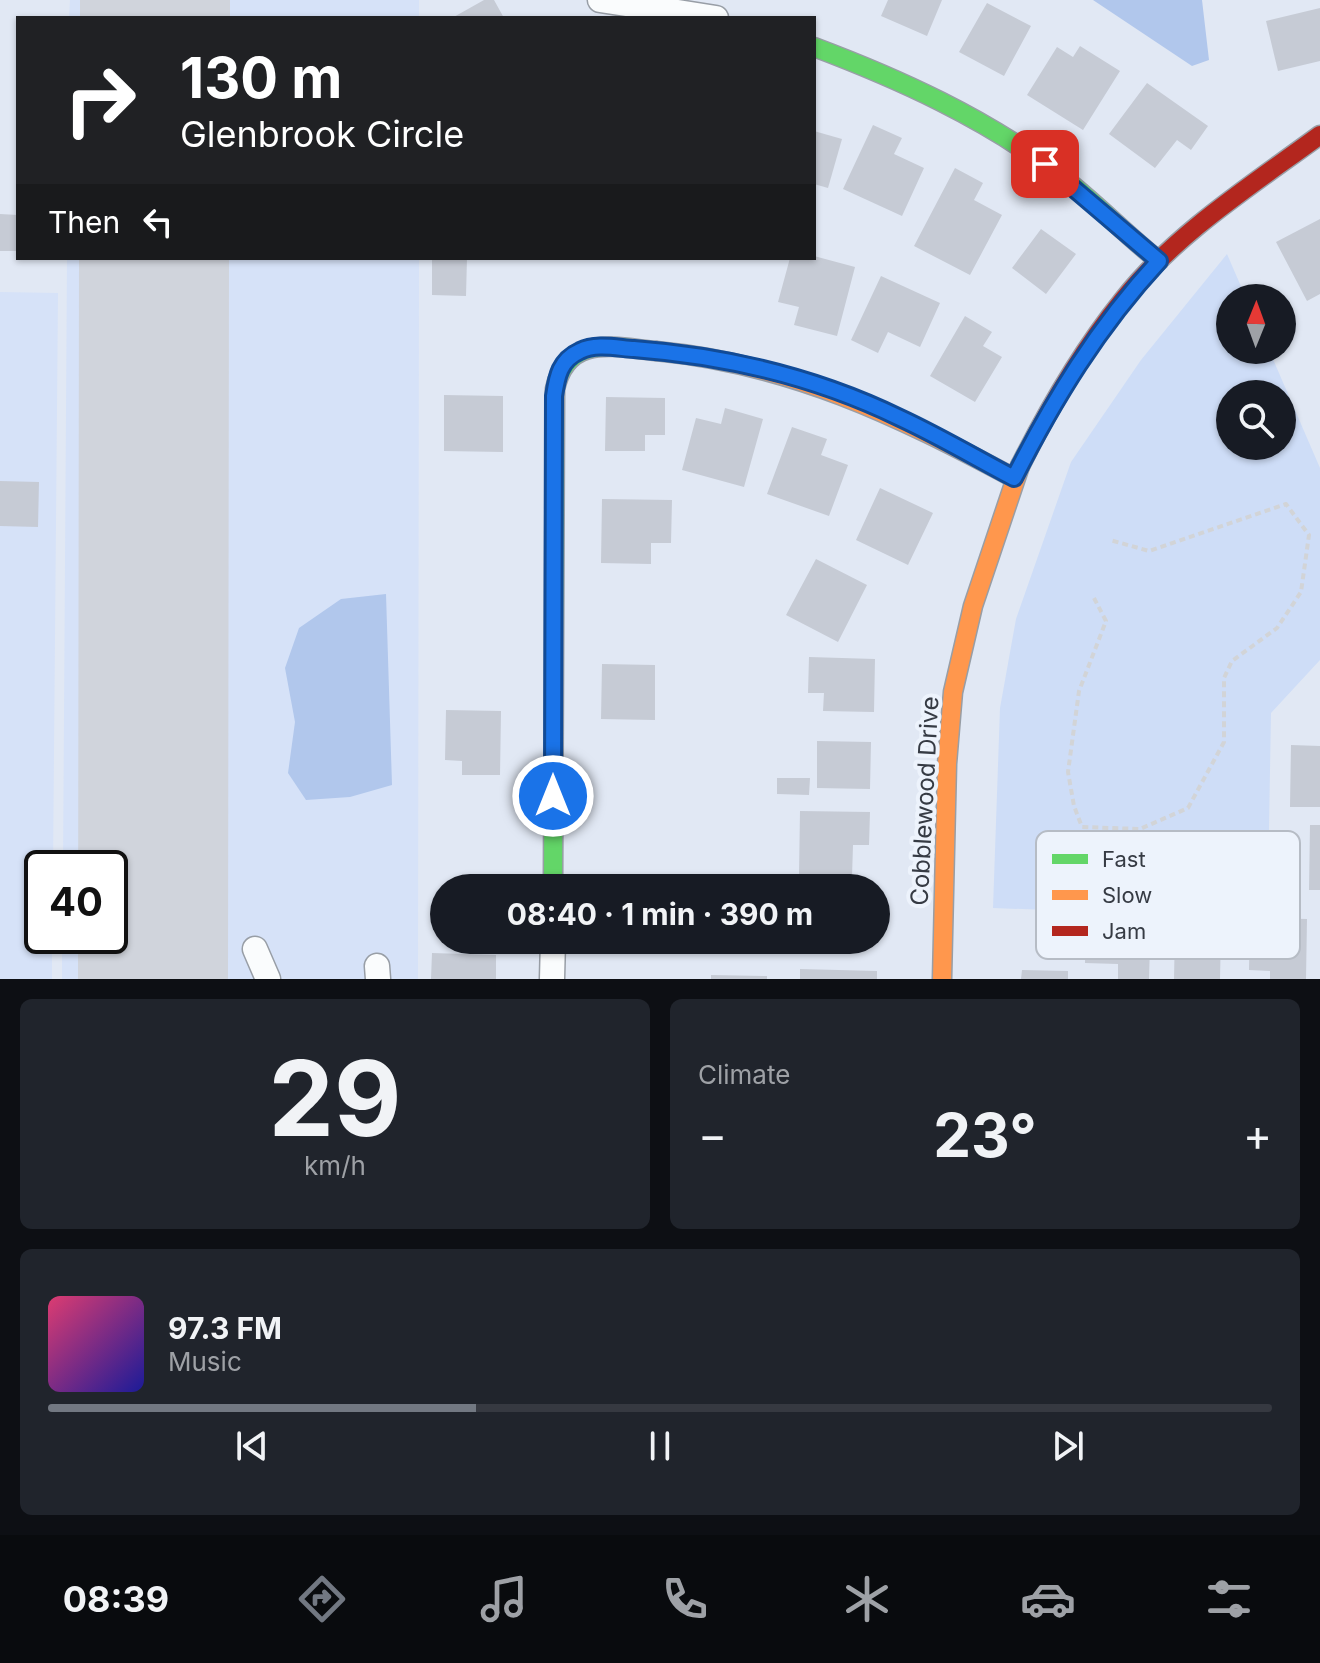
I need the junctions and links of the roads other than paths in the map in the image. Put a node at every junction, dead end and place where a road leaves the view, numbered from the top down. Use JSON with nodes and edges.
{"nodes":[{"id":1,"x":600,"y":0,"type":"edge"},
{"id":2,"x":703,"y":16,"type":"edge"},
{"id":3,"x":816,"y":48,"type":"edge"},
{"id":4,"x":1320,"y":135,"type":"edge"},
{"id":5,"x":1159,"y":261,"type":"junction"},
{"id":6,"x":1014,"y":478,"type":"junction"},
{"id":7,"x":553,"y":874,"type":"edge"},
{"id":8,"x":255,"y":949,"type":"dead end"},
{"id":9,"x":553,"y":954,"type":"edge"},
{"id":10,"x":268,"y":979,"type":"edge"},
{"id":11,"x":552,"y":979,"type":"edge"},
{"id":12,"x":942,"y":979,"type":"edge"}],
"edges":[{"from":1,"to":2,"type":"street"},
{"from":3,"to":5,"type":"street"},
{"from":4,"to":5,"type":"street","name":"Cobblewood Drive"},
{"from":5,"to":6,"type":"street","name":"Cobblewood Drive"},
{"from":6,"to":7,"type":"street"},
{"from":6,"to":12,"type":"street","name":"Cobblewood Drive"},
{"from":8,"to":10,"type":"street"},
{"from":9,"to":11,"type":"street"}]}
